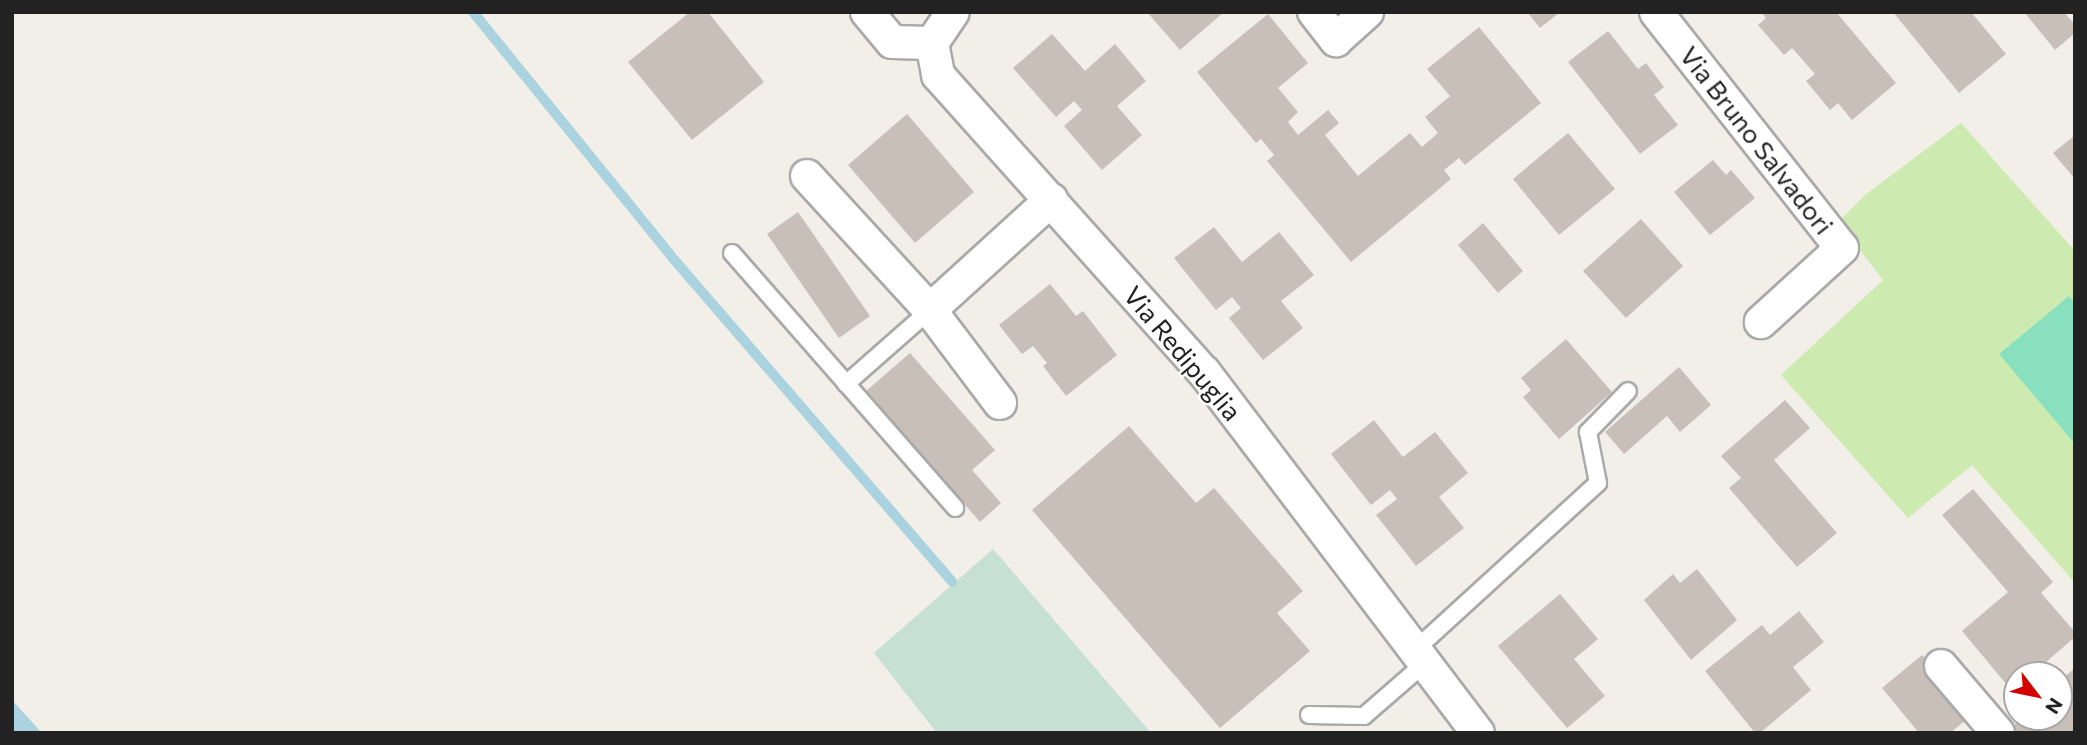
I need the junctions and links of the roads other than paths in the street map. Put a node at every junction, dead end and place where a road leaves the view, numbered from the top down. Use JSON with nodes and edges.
{"nodes":[{"id":1,"x":867,"y":12,"type":"edge"},
{"id":2,"x":953,"y":12,"type":"edge"},
{"id":3,"x":1314,"y":12,"type":"edge"},
{"id":4,"x":1367,"y":12,"type":"edge"},
{"id":5,"x":1656,"y":12,"type":"edge"},
{"id":6,"x":932,"y":43,"type":"junction"},
{"id":7,"x":807,"y":176,"type":"dead end"},
{"id":8,"x":1051,"y":200,"type":"junction"},
{"id":9,"x":732,"y":253,"type":"dead end"},
{"id":10,"x":930,"y":310,"type":"junction"},
{"id":11,"x":1761,"y":322,"type":"dead end"},
{"id":12,"x":846,"y":384,"type":"junction"},
{"id":13,"x":1628,"y":391,"type":"dead end"},
{"id":14,"x":1000,"y":403,"type":"dead end"},
{"id":15,"x":955,"y":508,"type":"dead end"},
{"id":16,"x":1420,"y":656,"type":"junction"},
{"id":17,"x":1941,"y":667,"type":"dead end"},
{"id":18,"x":1309,"y":715,"type":"dead end"},
{"id":19,"x":1478,"y":733,"type":"edge"},
{"id":20,"x":1998,"y":733,"type":"edge"}],
"edges":[{"from":1,"to":6,"type":"street"},
{"from":2,"to":6,"type":"street"},
{"from":3,"to":4,"type":"street"},
{"from":5,"to":11,"type":"street","name":"Via Bruno Salvadori"},
{"from":6,"to":8,"type":"street","name":"Via Redipuglia"},
{"from":7,"to":10,"type":"street"},
{"from":8,"to":10,"type":"street"},
{"from":8,"to":16,"type":"street","name":"Via Redipuglia"},
{"from":9,"to":12,"type":"lane"},
{"from":10,"to":12,"type":"lane"},
{"from":10,"to":14,"type":"street"},
{"from":12,"to":15,"type":"lane"},
{"from":13,"to":16,"type":"lane"},
{"from":16,"to":18,"type":"lane"},
{"from":16,"to":19,"type":"street","name":"Via Redipuglia"},
{"from":17,"to":20,"type":"street"}]}
